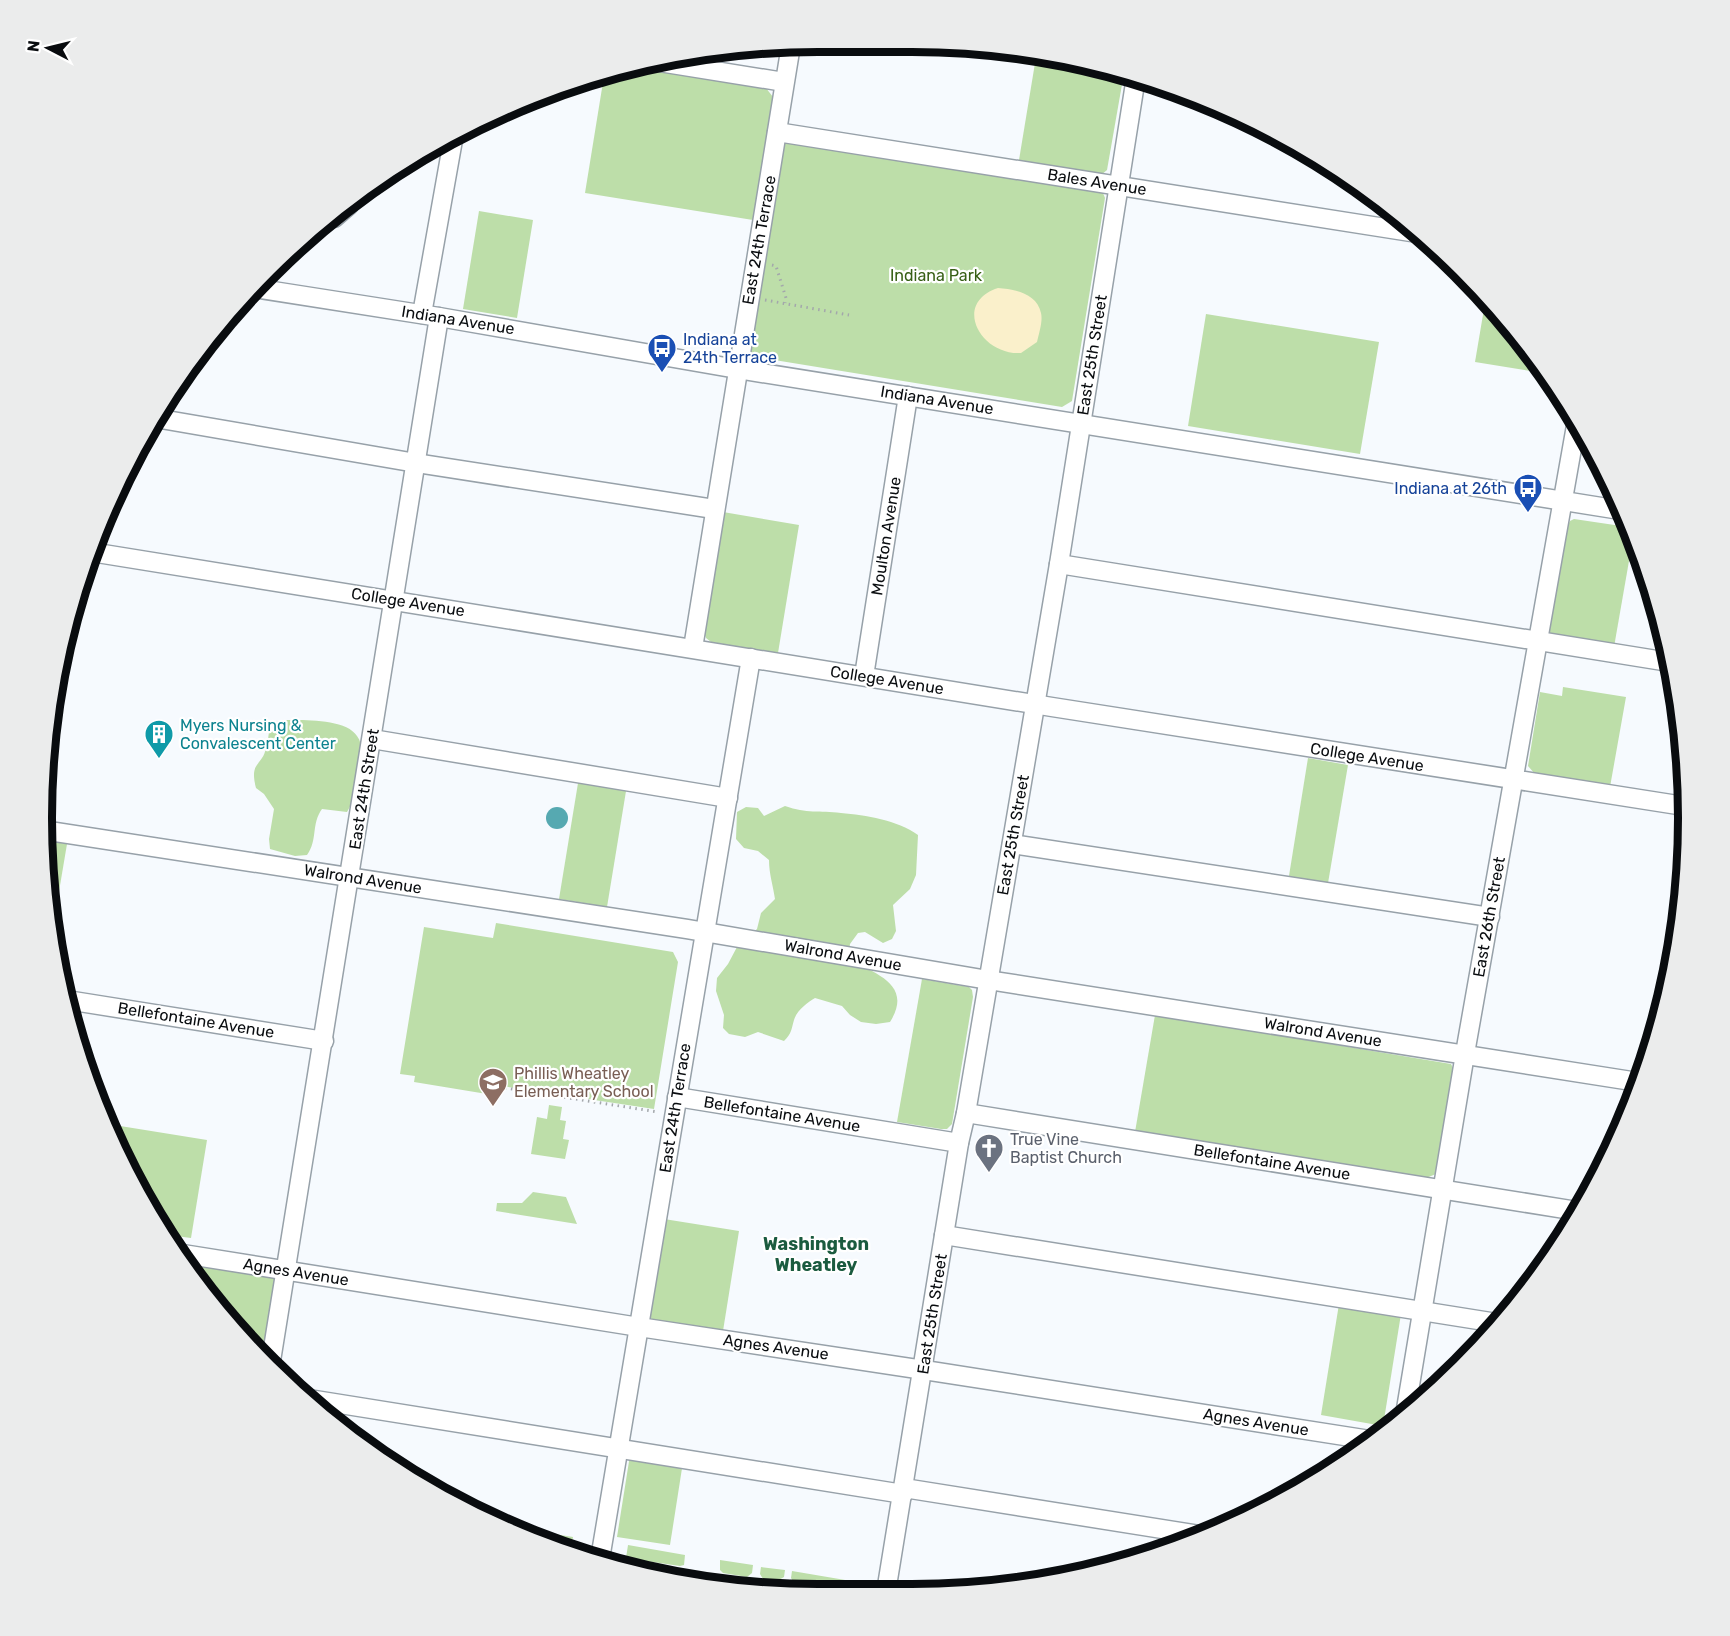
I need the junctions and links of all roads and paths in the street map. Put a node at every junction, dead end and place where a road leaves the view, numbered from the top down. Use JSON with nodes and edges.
{"nodes":[{"id":1,"x":789,"y":53,"type":"edge"},
{"id":2,"x":680,"y":65,"type":"edge"},
{"id":3,"x":784,"y":82,"type":"junction"},
{"id":4,"x":1135,"y":86,"type":"edge"},
{"id":5,"x":777,"y":132,"type":"junction"},
{"id":6,"x":452,"y":146,"type":"edge"},
{"id":7,"x":1119,"y":185,"type":"junction"},
{"id":8,"x":1403,"y":231,"type":"edge"},
{"id":9,"x":769,"y":264,"type":"dead end"},
{"id":10,"x":265,"y":290,"type":"edge"},
{"id":11,"x":764,"y":300,"type":"dead end"},
{"id":12,"x":785,"y":303,"type":"junction"},
{"id":13,"x":849,"y":315,"type":"dead end"},
{"id":14,"x":430,"y":316,"type":"junction"},
{"id":15,"x":737,"y":369,"type":"junction"},
{"id":16,"x":908,"y":396,"type":"junction"},
{"id":17,"x":165,"y":420,"type":"edge"},
{"id":18,"x":1081,"y":423,"type":"junction"},
{"id":19,"x":1574,"y":434,"type":"edge"},
{"id":20,"x":416,"y":463,"type":"junction"},
{"id":21,"x":1562,"y":501,"type":"junction"},
{"id":22,"x":714,"y":509,"type":"junction"},
{"id":23,"x":1612,"y":509,"type":"edge"},
{"id":24,"x":100,"y":553,"type":"edge"},
{"id":25,"x":1059,"y":564,"type":"junction"},
{"id":26,"x":394,"y":599,"type":"junction"},
{"id":27,"x":1538,"y":640,"type":"junction"},
{"id":28,"x":693,"y":648,"type":"junction"},
{"id":29,"x":751,"y":658,"type":"junction"},
{"id":30,"x":1661,"y":661,"type":"edge"},
{"id":31,"x":864,"y":676,"type":"junction"},
{"id":32,"x":1035,"y":704,"type":"junction"},
{"id":33,"x":372,"y":739,"type":"junction"},
{"id":34,"x":1513,"y":780,"type":"junction"},
{"id":35,"x":728,"y":798,"type":"junction"},
{"id":36,"x":1677,"y":805,"type":"edge"},
{"id":37,"x":53,"y":832,"type":"edge"},
{"id":38,"x":1012,"y":844,"type":"junction"},
{"id":39,"x":350,"y":877,"type":"junction"},
{"id":40,"x":1490,"y":917,"type":"junction"},
{"id":41,"x":705,"y":932,"type":"junction"},
{"id":42,"x":988,"y":980,"type":"junction"},
{"id":43,"x":75,"y":1001,"type":"edge"},
{"id":44,"x":324,"y":1041,"type":"junction"},
{"id":45,"x":1465,"y":1054,"type":"junction"},
{"id":46,"x":1631,"y":1081,"type":"edge"},
{"id":47,"x":499,"y":1087,"type":"dead end"},
{"id":48,"x":677,"y":1097,"type":"junction"},
{"id":49,"x":663,"y":1113,"type":"dead end"},
{"id":50,"x":966,"y":1113,"type":"junction"},
{"id":51,"x":959,"y":1143,"type":"junction"},
{"id":52,"x":1443,"y":1189,"type":"junction"},
{"id":53,"x":1569,"y":1210,"type":"edge"},
{"id":54,"x":944,"y":1235,"type":"junction"},
{"id":55,"x":191,"y":1255,"type":"edge"},
{"id":56,"x":286,"y":1270,"type":"junction"},
{"id":57,"x":1422,"y":1312,"type":"junction"},
{"id":58,"x":1489,"y":1322,"type":"edge"},
{"id":59,"x":639,"y":1327,"type":"junction"},
{"id":60,"x":272,"y":1354,"type":"edge"},
{"id":61,"x":923,"y":1369,"type":"junction"},
{"id":62,"x":322,"y":1401,"type":"edge"},
{"id":63,"x":1407,"y":1402,"type":"edge"},
{"id":64,"x":1359,"y":1438,"type":"edge"},
{"id":65,"x":619,"y":1448,"type":"junction"},
{"id":66,"x":904,"y":1491,"type":"junction"},
{"id":67,"x":1185,"y":1533,"type":"edge"},
{"id":68,"x":601,"y":1552,"type":"edge"},
{"id":69,"x":887,"y":1584,"type":"edge"}],
"edges":[{"from":1,"to":3,"type":"street","name":"East 24th Terrace"},
{"from":2,"to":3,"type":"street"},
{"from":3,"to":5,"type":"street","name":"East 24th Terrace"},
{"from":4,"to":7,"type":"street","name":"East 25th Street"},
{"from":5,"to":7,"type":"street","name":"Bales Avenue"},
{"from":5,"to":15,"type":"street","name":"East 24th Terrace"},
{"from":6,"to":14,"type":"street","name":"East 24th Street"},
{"from":7,"to":8,"type":"street","name":"Bales Avenue"},
{"from":7,"to":18,"type":"street","name":"East 25th Street"},
{"from":9,"to":12,"type":"path"},
{"from":10,"to":14,"type":"street","name":"Indiana Avenue"},
{"from":11,"to":12,"type":"path"},
{"from":12,"to":13,"type":"path"},
{"from":14,"to":15,"type":"street","name":"Indiana Avenue"},
{"from":14,"to":20,"type":"street","name":"East 24th Street"},
{"from":15,"to":16,"type":"street","name":"Indiana Avenue"},
{"from":15,"to":22,"type":"street","name":"East 24th Terrace"},
{"from":16,"to":18,"type":"street","name":"Indiana Avenue"},
{"from":16,"to":31,"type":"street","name":"Moulton Avenue"},
{"from":17,"to":20,"type":"street"},
{"from":18,"to":21,"type":"street","name":"Indiana Avenue"},
{"from":18,"to":25,"type":"street","name":"East 25th Street"},
{"from":19,"to":21,"type":"street","name":"East 26th Street"},
{"from":20,"to":22,"type":"street"},
{"from":20,"to":26,"type":"street","name":"East 24th Street"},
{"from":21,"to":23,"type":"street","name":"Indiana Avenue"},
{"from":21,"to":27,"type":"street","name":"East 26th Street"},
{"from":22,"to":28,"type":"street","name":"East 24th Terrace"},
{"from":24,"to":26,"type":"street","name":"College Avenue"},
{"from":25,"to":27,"type":"street"},
{"from":25,"to":32,"type":"street","name":"East 25th Street"},
{"from":26,"to":28,"type":"street","name":"College Avenue"},
{"from":26,"to":33,"type":"street","name":"East 24th Street"},
{"from":27,"to":30,"type":"street"},
{"from":27,"to":34,"type":"street","name":"East 26th Street"},
{"from":28,"to":29,"type":"street","name":"College Avenue"},
{"from":29,"to":31,"type":"street","name":"College Avenue"},
{"from":29,"to":35,"type":"street","name":"East 24th Terrace"},
{"from":31,"to":32,"type":"street","name":"College Avenue"},
{"from":32,"to":34,"type":"street","name":"College Avenue"},
{"from":32,"to":38,"type":"street","name":"East 25th Street"},
{"from":33,"to":35,"type":"street"},
{"from":33,"to":39,"type":"street","name":"East 24th Street"},
{"from":34,"to":36,"type":"street","name":"College Avenue"},
{"from":34,"to":40,"type":"street","name":"East 26th Street"},
{"from":35,"to":41,"type":"street","name":"East 24th Terrace"},
{"from":37,"to":39,"type":"street","name":"Walrond Avenue"},
{"from":38,"to":40,"type":"street"},
{"from":38,"to":42,"type":"street","name":"East 25th Street"},
{"from":39,"to":41,"type":"street","name":"Walrond Avenue"},
{"from":39,"to":44,"type":"street","name":"East 24th Street"},
{"from":40,"to":45,"type":"street","name":"East 26th Street"},
{"from":41,"to":42,"type":"street","name":"Walrond Avenue"},
{"from":41,"to":48,"type":"street","name":"East 24th Terrace"},
{"from":42,"to":45,"type":"street","name":"Walrond Avenue"},
{"from":42,"to":50,"type":"street","name":"East 25th Street"},
{"from":43,"to":44,"type":"street","name":"Bellefontaine Avenue"},
{"from":44,"to":56,"type":"street","name":"East 24th Street"},
{"from":45,"to":46,"type":"street","name":"Walrond Avenue"},
{"from":45,"to":52,"type":"street","name":"East 26th Street"},
{"from":47,"to":49,"type":"path"},
{"from":48,"to":51,"type":"street","name":"Bellefontaine Avenue"},
{"from":48,"to":59,"type":"street","name":"East 24th Terrace"},
{"from":50,"to":51,"type":"street","name":"East 25th Street"},
{"from":50,"to":52,"type":"street","name":"Bellefontaine Avenue"},
{"from":51,"to":54,"type":"street","name":"East 25th Street"},
{"from":52,"to":53,"type":"street","name":"Bellefontaine Avenue"},
{"from":52,"to":57,"type":"street","name":"East 26th Street"},
{"from":54,"to":57,"type":"street"},
{"from":54,"to":61,"type":"street","name":"East 25th Street"},
{"from":55,"to":56,"type":"street","name":"Agnes Avenue"},
{"from":56,"to":59,"type":"street","name":"Agnes Avenue"},
{"from":56,"to":60,"type":"street","name":"East 24th Street"},
{"from":57,"to":58,"type":"street"},
{"from":57,"to":63,"type":"street","name":"East 26th Street"},
{"from":59,"to":61,"type":"street","name":"Agnes Avenue"},
{"from":59,"to":65,"type":"street","name":"East 24th Terrace"},
{"from":61,"to":64,"type":"street","name":"Agnes Avenue"},
{"from":61,"to":66,"type":"street","name":"East 25th Street"},
{"from":62,"to":65,"type":"street"},
{"from":65,"to":66,"type":"street"},
{"from":65,"to":68,"type":"street","name":"East 24th Terrace"},
{"from":66,"to":67,"type":"street"},
{"from":66,"to":69,"type":"street","name":"East 25th Street"}]}
